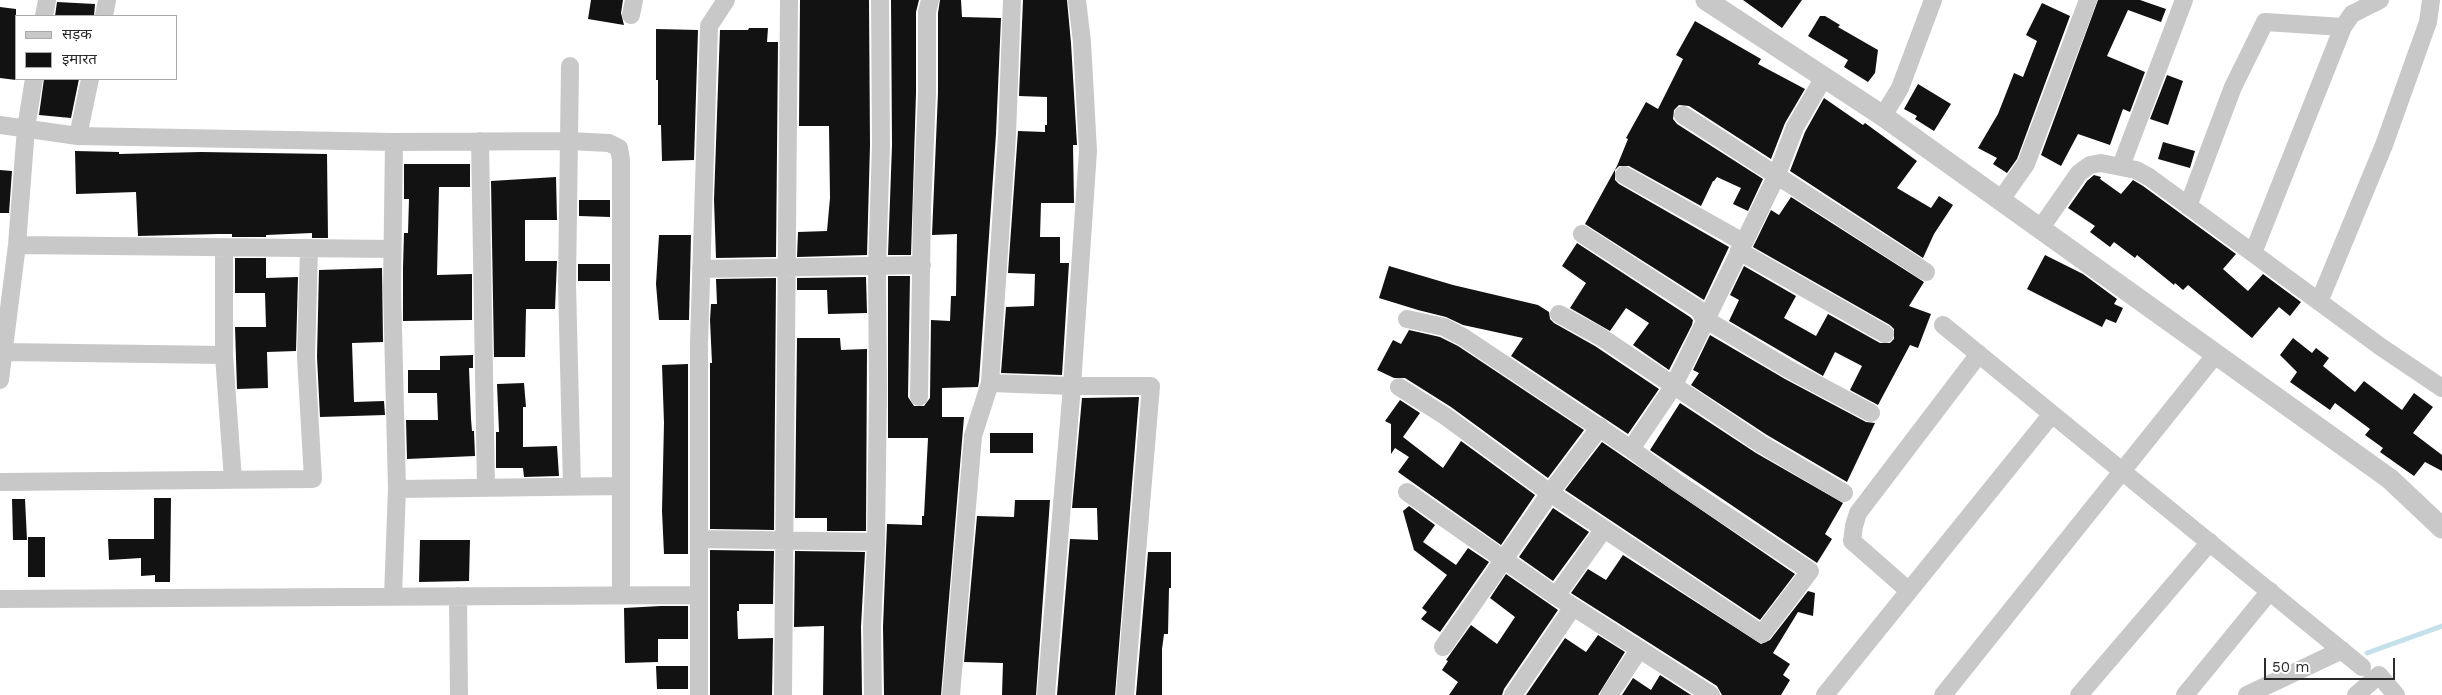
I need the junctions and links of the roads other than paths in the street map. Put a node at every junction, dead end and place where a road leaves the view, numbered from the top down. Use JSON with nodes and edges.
{"nodes":[{"id":1,"x":47,"y":0,"type":"edge"},
{"id":2,"x":107,"y":0,"type":"edge"},
{"id":3,"x":726,"y":0,"type":"edge"},
{"id":4,"x":789,"y":0,"type":"edge"},
{"id":5,"x":880,"y":0,"type":"edge"},
{"id":6,"x":930,"y":0,"type":"edge"},
{"id":7,"x":1012,"y":0,"type":"edge"},
{"id":8,"x":1077,"y":0,"type":"edge"},
{"id":9,"x":1706,"y":0,"type":"edge"},
{"id":10,"x":1933,"y":0,"type":"edge"},
{"id":11,"x":2088,"y":0,"type":"edge"},
{"id":12,"x":2184,"y":0,"type":"edge"},
{"id":13,"x":2380,"y":0,"type":"edge"},
{"id":14,"x":2431,"y":0,"type":"edge"},
{"id":15,"x":44,"y":15,"type":"edge"},
{"id":16,"x":104,"y":15,"type":"edge"},
{"id":17,"x":2343,"y":27,"type":"junction"},
{"id":18,"x":570,"y":66,"type":"dead end"},
{"id":19,"x":1823,"y":79,"type":"junction"},
{"id":20,"x":34,"y":80,"type":"edge"},
{"id":21,"x":90,"y":80,"type":"edge"},
{"id":22,"x":1683,"y":115,"type":"dead end"},
{"id":23,"x":1882,"y":116,"type":"junction"},
{"id":24,"x":0,"y":125,"type":"edge"},
{"id":25,"x":26,"y":128,"type":"junction"},
{"id":26,"x":78,"y":136,"type":"junction"},
{"id":27,"x":569,"y":140,"type":"junction"},
{"id":28,"x":480,"y":141,"type":"junction"},
{"id":29,"x":394,"y":142,"type":"junction"},
{"id":30,"x":2121,"y":166,"type":"junction"},
{"id":31,"x":1624,"y":175,"type":"dead end"},
{"id":32,"x":1776,"y":177,"type":"junction"},
{"id":33,"x":2000,"y":201,"type":"junction"},
{"id":34,"x":2188,"y":206,"type":"junction"},
{"id":35,"x":2040,"y":229,"type":"junction"},
{"id":36,"x":1582,"y":234,"type":"dead end"},
{"id":37,"x":17,"y":245,"type":"junction"},
{"id":38,"x":1741,"y":246,"type":"junction"},
{"id":39,"x":224,"y":247,"type":"junction"},
{"id":40,"x":309,"y":248,"type":"junction"},
{"id":41,"x":392,"y":249,"type":"junction"},
{"id":42,"x":2253,"y":254,"type":"junction"},
{"id":43,"x":922,"y":265,"type":"junction"},
{"id":44,"x":877,"y":267,"type":"junction"},
{"id":45,"x":788,"y":268,"type":"junction"},
{"id":46,"x":700,"y":269,"type":"junction"},
{"id":47,"x":1926,"y":272,"type":"dead end"},
{"id":48,"x":2320,"y":302,"type":"junction"},
{"id":49,"x":1559,"y":314,"type":"dead end"},
{"id":50,"x":1407,"y":319,"type":"dead end"},
{"id":51,"x":1705,"y":319,"type":"junction"},
{"id":52,"x":1943,"y":325,"type":"dead end"},
{"id":53,"x":1885,"y":334,"type":"dead end"},
{"id":54,"x":4,"y":352,"type":"junction"},
{"id":55,"x":1979,"y":354,"type":"junction"},
{"id":56,"x":2216,"y":354,"type":"junction"},
{"id":57,"x":224,"y":356,"type":"junction"},
{"id":58,"x":0,"y":380,"type":"edge"},
{"id":59,"x":990,"y":384,"type":"junction"},
{"id":60,"x":1072,"y":386,"type":"junction"},
{"id":61,"x":1399,"y":387,"type":"dead end"},
{"id":62,"x":1673,"y":387,"type":"junction"},
{"id":63,"x":2442,"y":388,"type":"edge"},
{"id":64,"x":919,"y":397,"type":"dead end"},
{"id":65,"x":1871,"y":413,"type":"dead end"},
{"id":66,"x":2052,"y":414,"type":"junction"},
{"id":67,"x":1600,"y":427,"type":"junction"},
{"id":68,"x":1631,"y":449,"type":"junction"},
{"id":69,"x":2123,"y":470,"type":"junction"},
{"id":70,"x":233,"y":480,"type":"junction"},
{"id":71,"x":0,"y":482,"type":"edge"},
{"id":72,"x":572,"y":486,"type":"junction"},
{"id":73,"x":621,"y":486,"type":"junction"},
{"id":74,"x":486,"y":488,"type":"junction"},
{"id":75,"x":397,"y":489,"type":"junction"},
{"id":76,"x":1407,"y":492,"type":"dead end"},
{"id":77,"x":1844,"y":493,"type":"dead end"},
{"id":78,"x":1550,"y":494,"type":"junction"},
{"id":79,"x":1604,"y":528,"type":"junction"},
{"id":80,"x":2442,"y":528,"type":"edge"},
{"id":81,"x":699,"y":539,"type":"junction"},
{"id":82,"x":783,"y":541,"type":"junction"},
{"id":83,"x":876,"y":542,"type":"junction"},
{"id":84,"x":2210,"y":542,"type":"junction"},
{"id":85,"x":1505,"y":560,"type":"junction"},
{"id":86,"x":1909,"y":591,"type":"junction"},
{"id":87,"x":2270,"y":592,"type":"junction"},
{"id":88,"x":699,"y":595,"type":"junction"},
{"id":89,"x":393,"y":596,"type":"junction"},
{"id":90,"x":458,"y":596,"type":"junction"},
{"id":91,"x":621,"y":596,"type":"junction"},
{"id":92,"x":1556,"y":596,"type":"junction"},
{"id":93,"x":0,"y":599,"type":"edge"},
{"id":94,"x":1573,"y":607,"type":"junction"},
{"id":95,"x":1443,"y":647,"type":"dead end"},
{"id":96,"x":1639,"y":650,"type":"junction"},
{"id":97,"x":2342,"y":650,"type":"junction"},
{"id":98,"x":2362,"y":667,"type":"dead end"},
{"id":99,"x":459,"y":695,"type":"edge"},
{"id":100,"x":699,"y":695,"type":"edge"},
{"id":101,"x":782,"y":695,"type":"edge"},
{"id":102,"x":872,"y":695,"type":"edge"},
{"id":103,"x":951,"y":695,"type":"edge"},
{"id":104,"x":1046,"y":695,"type":"edge"},
{"id":105,"x":1125,"y":695,"type":"edge"},
{"id":106,"x":1512,"y":695,"type":"edge"},
{"id":107,"x":1609,"y":695,"type":"edge"},
{"id":108,"x":1711,"y":695,"type":"edge"},
{"id":109,"x":1825,"y":695,"type":"edge"},
{"id":110,"x":1942,"y":695,"type":"edge"},
{"id":111,"x":2079,"y":695,"type":"edge"},
{"id":112,"x":2185,"y":695,"type":"edge"},
{"id":113,"x":2247,"y":695,"type":"edge"},
{"id":114,"x":2356,"y":695,"type":"edge"},
{"id":115,"x":2396,"y":695,"type":"edge"}],
"edges":[{"from":1,"to":15,"type":"street"},
{"from":2,"to":16,"type":"street"},
{"from":3,"to":46,"type":"street"},
{"from":4,"to":45,"type":"street"},
{"from":5,"to":44,"type":"street"},
{"from":6,"to":43,"type":"street"},
{"from":7,"to":59,"type":"street"},
{"from":8,"to":60,"type":"street"},
{"from":9,"to":19,"type":"street"},
{"from":10,"to":23,"type":"street"},
{"from":11,"to":33,"type":"street"},
{"from":12,"to":30,"type":"street"},
{"from":13,"to":17,"type":"street"},
{"from":14,"to":48,"type":"street"},
{"from":17,"to":34,"type":"street"},
{"from":17,"to":42,"type":"street"},
{"from":18,"to":27,"type":"street"},
{"from":19,"to":23,"type":"street"},
{"from":19,"to":32,"type":"street"},
{"from":20,"to":25,"type":"street"},
{"from":21,"to":26,"type":"street"},
{"from":22,"to":32,"type":"street"},
{"from":23,"to":33,"type":"street"},
{"from":24,"to":25,"type":"street"},
{"from":25,"to":26,"type":"street"},
{"from":25,"to":37,"type":"street"},
{"from":26,"to":29,"type":"street"},
{"from":27,"to":28,"type":"street"},
{"from":27,"to":72,"type":"street"},
{"from":27,"to":73,"type":"street"},
{"from":28,"to":29,"type":"street"},
{"from":28,"to":74,"type":"street"},
{"from":29,"to":41,"type":"street"},
{"from":30,"to":34,"type":"street"},
{"from":30,"to":35,"type":"street"},
{"from":31,"to":38,"type":"street"},
{"from":32,"to":38,"type":"street"},
{"from":32,"to":47,"type":"street"},
{"from":33,"to":35,"type":"street"},
{"from":34,"to":42,"type":"street"},
{"from":35,"to":56,"type":"street"},
{"from":36,"to":51,"type":"street"},
{"from":37,"to":39,"type":"street"},
{"from":37,"to":54,"type":"street"},
{"from":38,"to":51,"type":"street"},
{"from":38,"to":53,"type":"street"},
{"from":39,"to":40,"type":"street"},
{"from":39,"to":57,"type":"street"},
{"from":40,"to":41,"type":"street"},
{"from":40,"to":70,"type":"street"},
{"from":41,"to":75,"type":"street"},
{"from":42,"to":48,"type":"street"},
{"from":43,"to":44,"type":"street"},
{"from":43,"to":64,"type":"street"},
{"from":44,"to":45,"type":"street"},
{"from":44,"to":83,"type":"street"},
{"from":45,"to":46,"type":"street"},
{"from":45,"to":82,"type":"street"},
{"from":46,"to":81,"type":"street"},
{"from":48,"to":63,"type":"street"},
{"from":49,"to":62,"type":"street"},
{"from":50,"to":67,"type":"street"},
{"from":51,"to":62,"type":"street"},
{"from":51,"to":65,"type":"street"},
{"from":52,"to":55,"type":"street"},
{"from":54,"to":57,"type":"street"},
{"from":54,"to":58,"type":"street"},
{"from":55,"to":66,"type":"street"},
{"from":55,"to":86,"type":"street"},
{"from":56,"to":69,"type":"street"},
{"from":56,"to":80,"type":"street"},
{"from":57,"to":70,"type":"street"},
{"from":59,"to":60,"type":"street"},
{"from":59,"to":103,"type":"street"},
{"from":60,"to":104,"type":"street"},
{"from":60,"to":105,"type":"street"},
{"from":61,"to":78,"type":"street"},
{"from":62,"to":68,"type":"street"},
{"from":62,"to":77,"type":"street"},
{"from":66,"to":69,"type":"street"},
{"from":66,"to":86,"type":"street"},
{"from":67,"to":68,"type":"street"},
{"from":67,"to":78,"type":"street"},
{"from":68,"to":79,"type":"street"},
{"from":69,"to":84,"type":"street"},
{"from":69,"to":110,"type":"street"},
{"from":70,"to":71,"type":"street"},
{"from":72,"to":73,"type":"street"},
{"from":72,"to":74,"type":"street"},
{"from":73,"to":91,"type":"street"},
{"from":74,"to":75,"type":"street"},
{"from":75,"to":89,"type":"street"},
{"from":76,"to":85,"type":"street"},
{"from":78,"to":79,"type":"street"},
{"from":78,"to":85,"type":"street"},
{"from":79,"to":92,"type":"street"},
{"from":81,"to":82,"type":"street"},
{"from":81,"to":88,"type":"street"},
{"from":82,"to":83,"type":"street"},
{"from":82,"to":101,"type":"street"},
{"from":83,"to":102,"type":"street"},
{"from":84,"to":87,"type":"street"},
{"from":84,"to":111,"type":"street"},
{"from":85,"to":92,"type":"street"},
{"from":85,"to":95,"type":"street"},
{"from":86,"to":109,"type":"street"},
{"from":87,"to":97,"type":"street"},
{"from":87,"to":112,"type":"street"},
{"from":88,"to":91,"type":"street"},
{"from":88,"to":100,"type":"street"},
{"from":89,"to":90,"type":"street"},
{"from":89,"to":93,"type":"street"},
{"from":90,"to":91,"type":"street"},
{"from":90,"to":99,"type":"street"},
{"from":92,"to":94,"type":"street"},
{"from":94,"to":96,"type":"street"},
{"from":94,"to":106,"type":"street"},
{"from":96,"to":107,"type":"street"},
{"from":96,"to":108,"type":"street"},
{"from":97,"to":98,"type":"street"},
{"from":97,"to":113,"type":"street"},
{"from":114,"to":115,"type":"street"}]}
